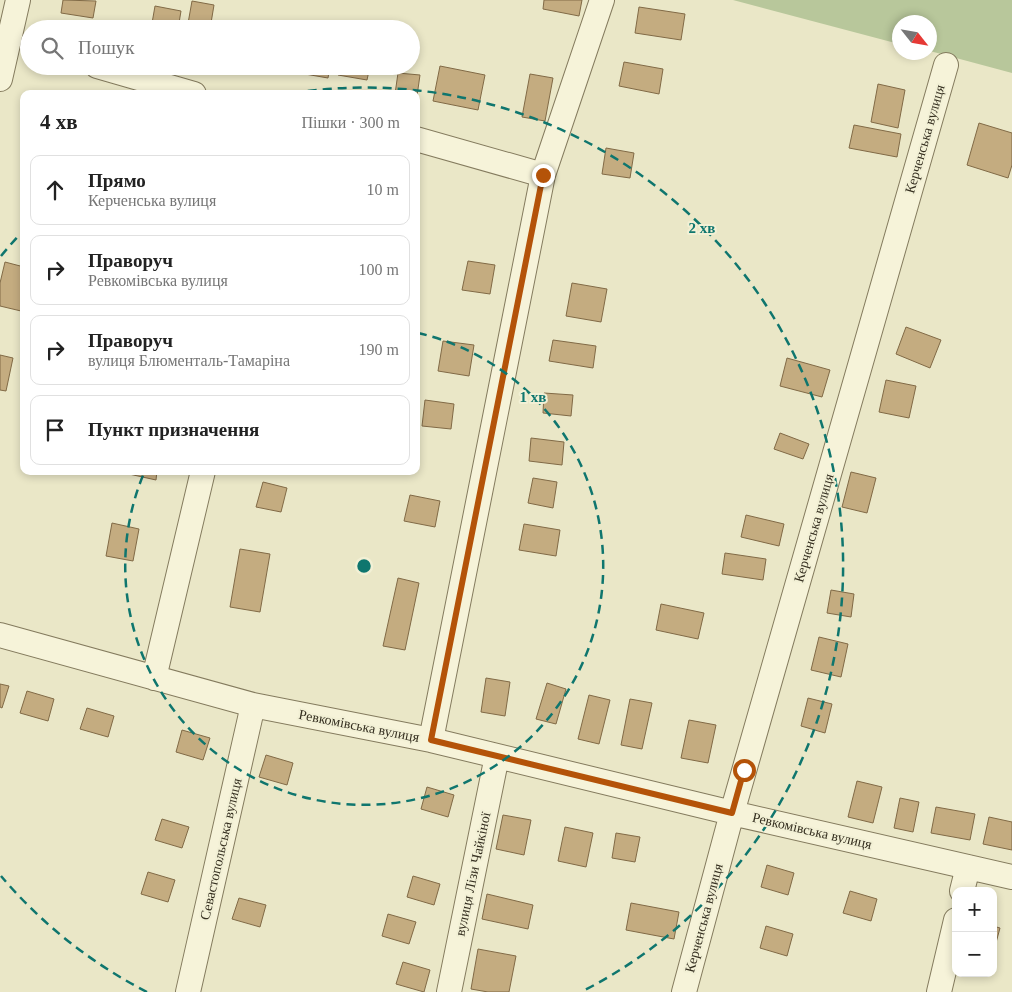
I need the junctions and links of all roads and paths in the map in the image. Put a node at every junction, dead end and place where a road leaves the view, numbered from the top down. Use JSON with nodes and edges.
{"nodes":[{"id":1,"x":18,"y":0,"type":"edge"},
{"id":2,"x":602,"y":0,"type":"edge"},
{"id":3,"x":12,"y":42,"type":"edge"},
{"id":4,"x":946,"y":65,"type":"dead end"},
{"id":5,"x":129,"y":75,"type":"edge"},
{"id":6,"x":0,"y":79,"type":"edge"},
{"id":7,"x":180,"y":90,"type":"edge"},
{"id":8,"x":420,"y":140,"type":"edge"},
{"id":9,"x":543,"y":175,"type":"junction"},
{"id":10,"x":202,"y":475,"type":"edge"},
{"id":11,"x":0,"y":635,"type":"edge"},
{"id":12,"x":154,"y":678,"type":"junction"},
{"id":13,"x":253,"y":706,"type":"junction"},
{"id":14,"x":431,"y":740,"type":"junction"},
{"id":15,"x":497,"y":756,"type":"junction"},
{"id":16,"x":732,"y":813,"type":"junction"},
{"id":17,"x":968,"y":867,"type":"junction"},
{"id":18,"x":1012,"y":877,"type":"edge"},
{"id":19,"x":963,"y":887,"type":"edge"},
{"id":20,"x":953,"y":932,"type":"edge"},
{"id":21,"x":188,"y":992,"type":"edge"},
{"id":22,"x":449,"y":992,"type":"edge"},
{"id":23,"x":684,"y":992,"type":"edge"},
{"id":24,"x":939,"y":992,"type":"edge"}],
"edges":[{"from":1,"to":3,"type":"street"},
{"from":2,"to":9,"type":"street"},
{"from":3,"to":6,"type":"street"},
{"from":4,"to":16,"type":"street","name":"Керченська вулиця"},
{"from":5,"to":7,"type":"street"},
{"from":8,"to":9,"type":"street"},
{"from":9,"to":14,"type":"street"},
{"from":10,"to":12,"type":"street"},
{"from":11,"to":12,"type":"street","name":"Ревкомівська вулиця"},
{"from":12,"to":13,"type":"street","name":"Ревкомівська вулиця"},
{"from":13,"to":14,"type":"street","name":"Ревкомівська вулиця"},
{"from":13,"to":21,"type":"street","name":"Севастопольська вулиця"},
{"from":14,"to":15,"type":"street","name":"Ревкомівська вулиця"},
{"from":15,"to":16,"type":"street","name":"Ревкомівська вулиця"},
{"from":15,"to":22,"type":"street","name":"вулиця Лізи Чайкіної"},
{"from":16,"to":17,"type":"street","name":"Ревкомівська вулиця"},
{"from":16,"to":23,"type":"street","name":"Керченська вулиця"},
{"from":17,"to":18,"type":"street","name":"Ревкомівська вулиця"},
{"from":17,"to":19,"type":"street"},
{"from":20,"to":24,"type":"street"}]}
